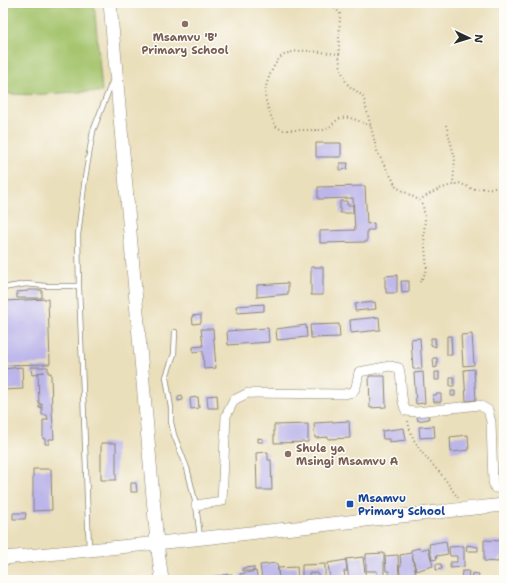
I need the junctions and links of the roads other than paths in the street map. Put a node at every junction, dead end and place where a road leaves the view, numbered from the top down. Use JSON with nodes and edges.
{"nodes":[{"id":1,"x":110,"y":3,"type":"edge"},
{"id":2,"x":116,"y":73,"type":"junction"},
{"id":3,"x":79,"y":286,"type":"junction"},
{"id":4,"x":3,"y":288,"type":"edge"},
{"id":5,"x":175,"y":332,"type":"dead end"},
{"id":6,"x":504,"y":489,"type":"edge"},
{"id":7,"x":196,"y":505,"type":"junction"},
{"id":8,"x":504,"y":505,"type":"edge"},
{"id":9,"x":200,"y":538,"type":"junction"},
{"id":10,"x":158,"y":544,"type":"junction"},
{"id":11,"x":89,"y":551,"type":"junction"},
{"id":12,"x":3,"y":558,"type":"edge"},
{"id":13,"x":162,"y":580,"type":"edge"}],
"edges":[{"from":1,"to":2,"type":"street"},
{"from":2,"to":3,"type":"lane"},
{"from":2,"to":10,"type":"street"},
{"from":3,"to":4,"type":"lane"},
{"from":3,"to":11,"type":"lane"},
{"from":5,"to":7,"type":"lane"},
{"from":6,"to":7,"type":"street"},
{"from":7,"to":9,"type":"lane"},
{"from":8,"to":9,"type":"street"},
{"from":9,"to":10,"type":"street"},
{"from":10,"to":11,"type":"street"},
{"from":10,"to":13,"type":"street"},
{"from":11,"to":12,"type":"street"}]}
